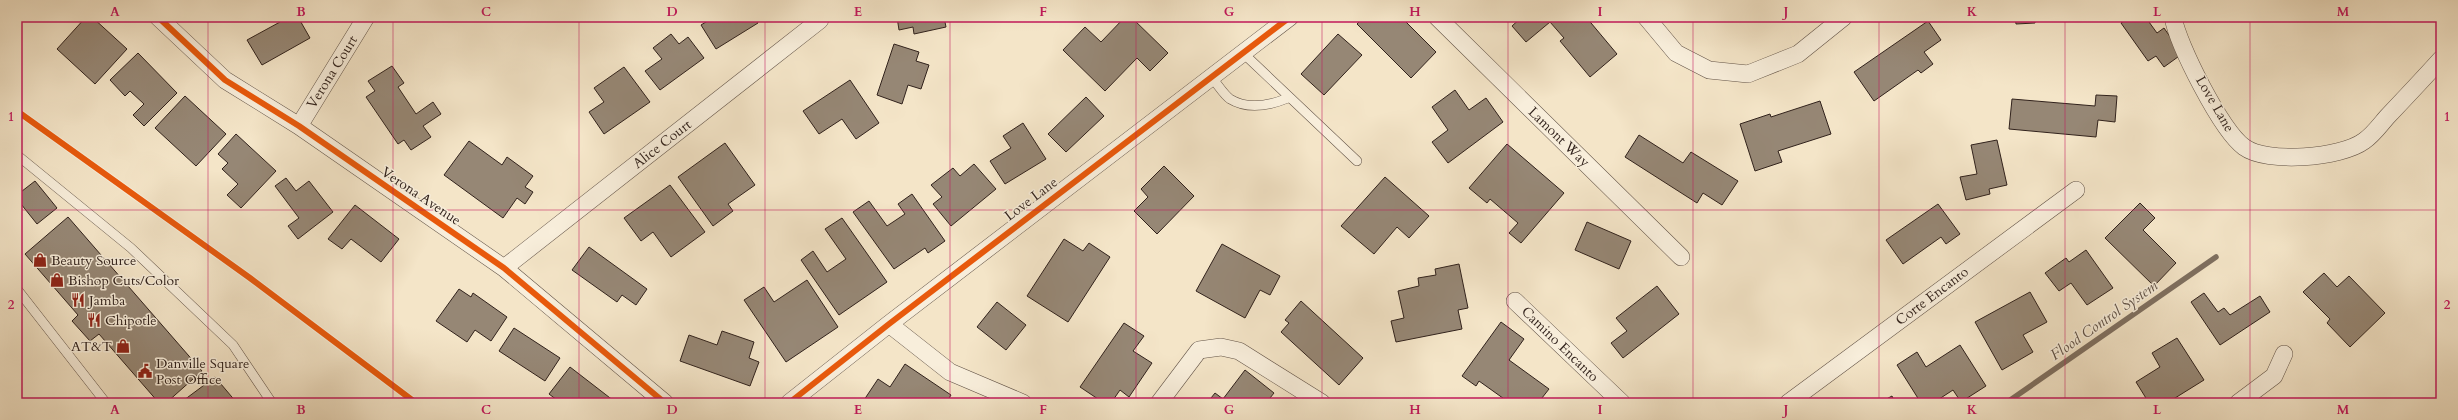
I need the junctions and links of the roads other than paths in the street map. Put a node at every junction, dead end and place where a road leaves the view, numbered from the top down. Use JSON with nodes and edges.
{"nodes":[{"id":1,"x":158,"y":17,"type":"edge"},
{"id":2,"x":366,"y":17,"type":"edge"},
{"id":3,"x":1290,"y":17,"type":"edge"},
{"id":4,"x":1437,"y":17,"type":"edge"},
{"id":5,"x":1646,"y":17,"type":"edge"},
{"id":6,"x":1844,"y":17,"type":"edge"},
{"id":7,"x":2173,"y":17,"type":"edge"},
{"id":8,"x":820,"y":20,"type":"dead end"},
{"id":9,"x":1243,"y":53,"type":"junction"},
{"id":10,"x":2441,"y":59,"type":"edge"},
{"id":11,"x":1211,"y":77,"type":"junction"},
{"id":12,"x":1288,"y":98,"type":"junction"},
{"id":13,"x":299,"y":126,"type":"junction"},
{"id":14,"x":17,"y":155,"type":"edge"},
{"id":15,"x":1357,"y":161,"type":"dead end"},
{"id":16,"x":2076,"y":190,"type":"dead end"},
{"id":17,"x":1681,"y":257,"type":"dead end"},
{"id":18,"x":504,"y":268,"type":"junction"},
{"id":19,"x":17,"y":289,"type":"edge"},
{"id":20,"x":1515,"y":301,"type":"dead end"},
{"id":21,"x":888,"y":324,"type":"junction"},
{"id":22,"x":2284,"y":354,"type":"dead end"},
{"id":23,"x":106,"y":403,"type":"edge"},
{"id":24,"x":272,"y":403,"type":"edge"},
{"id":25,"x":665,"y":403,"type":"edge"},
{"id":26,"x":790,"y":403,"type":"edge"},
{"id":27,"x":1023,"y":403,"type":"edge"},
{"id":28,"x":1159,"y":403,"type":"edge"},
{"id":29,"x":1322,"y":403,"type":"edge"},
{"id":30,"x":1622,"y":403,"type":"edge"},
{"id":31,"x":1788,"y":403,"type":"edge"},
{"id":32,"x":2238,"y":403,"type":"edge"}],
"edges":[{"from":1,"to":13,"type":"street","name":"Verona Avenue"},
{"from":2,"to":13,"type":"street","name":"Verona Court"},
{"from":3,"to":9,"type":"street","name":"Love Lane"},
{"from":4,"to":17,"type":"street","name":"Lamont Way"},
{"from":5,"to":6,"type":"street"},
{"from":7,"to":10,"type":"street","name":"Love Lane"},
{"from":8,"to":18,"type":"street","name":"Alice Court"},
{"from":9,"to":11,"type":"street","name":"Love Lane"},
{"from":9,"to":12,"type":"lane"},
{"from":11,"to":12,"type":"lane"},
{"from":11,"to":21,"type":"street","name":"Love Lane"},
{"from":12,"to":15,"type":"lane"},
{"from":13,"to":18,"type":"street","name":"Verona Avenue"},
{"from":14,"to":24,"type":"lane"},
{"from":16,"to":31,"type":"street","name":"Corte Encanto"},
{"from":18,"to":25,"type":"street","name":"Verona Avenue"},
{"from":19,"to":23,"type":"lane"},
{"from":20,"to":30,"type":"street","name":"Camino Encanto"},
{"from":21,"to":26,"type":"street","name":"Love Lane"},
{"from":21,"to":27,"type":"street"},
{"from":22,"to":32,"type":"street"},
{"from":28,"to":29,"type":"street"}]}
